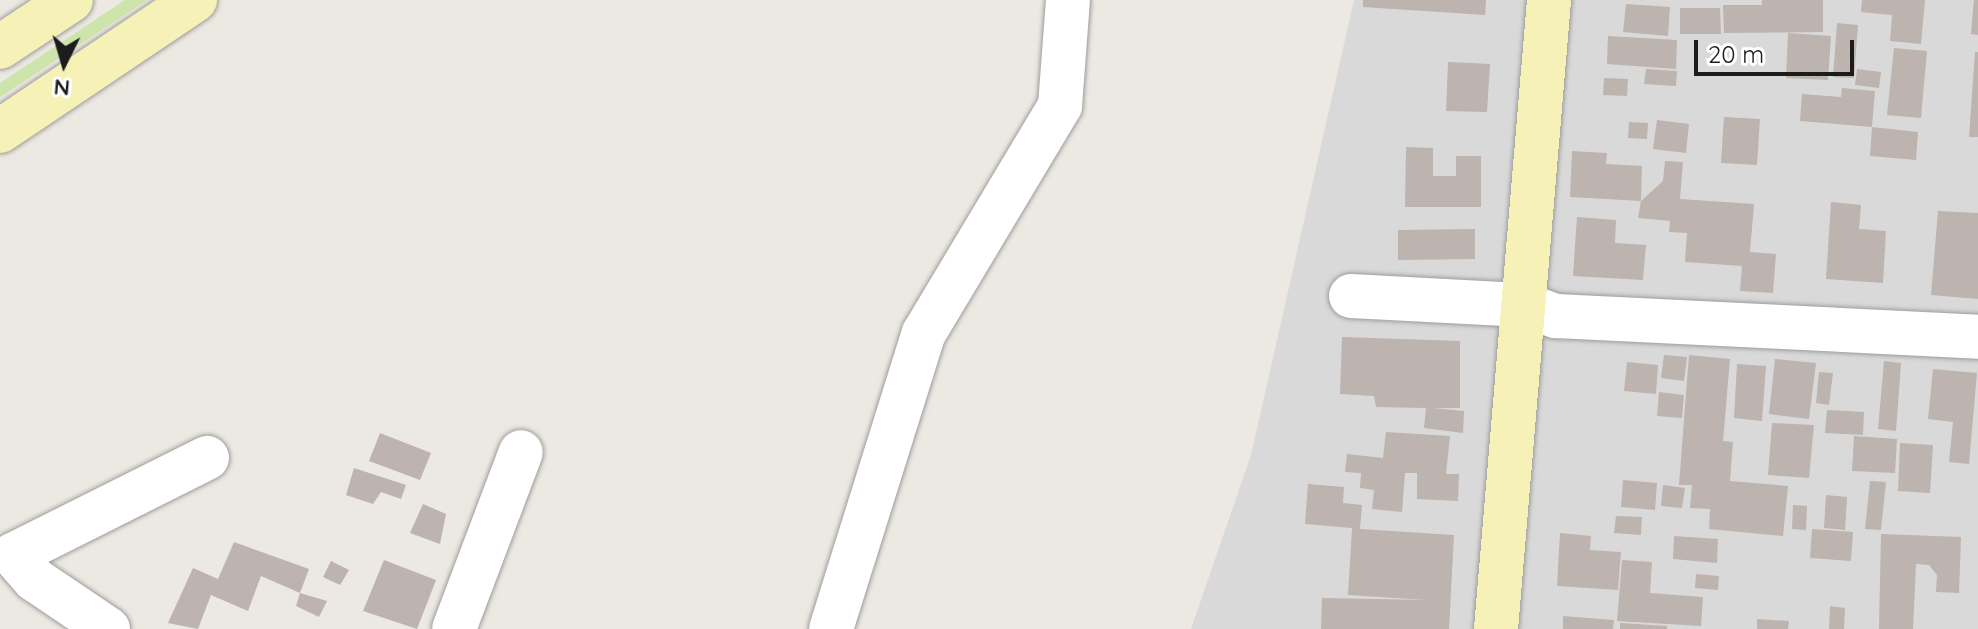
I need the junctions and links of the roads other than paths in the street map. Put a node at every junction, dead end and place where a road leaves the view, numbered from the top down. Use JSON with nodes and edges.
{"nodes":[{"id":1,"x":71,"y":0,"type":"edge"},
{"id":2,"x":195,"y":0,"type":"edge"},
{"id":3,"x":1068,"y":0,"type":"edge"},
{"id":4,"x":1549,"y":0,"type":"edge"},
{"id":5,"x":0,"y":47,"type":"edge"},
{"id":6,"x":0,"y":131,"type":"edge"},
{"id":7,"x":1351,"y":296,"type":"dead end"},
{"id":8,"x":1525,"y":305,"type":"junction"},
{"id":9,"x":1978,"y":337,"type":"edge"},
{"id":10,"x":521,"y":452,"type":"dead end"},
{"id":11,"x":207,"y":458,"type":"dead end"},
{"id":12,"x":108,"y":629,"type":"edge"},
{"id":13,"x":454,"y":629,"type":"edge"},
{"id":14,"x":831,"y":629,"type":"edge"},
{"id":15,"x":1496,"y":629,"type":"edge"}],
"edges":[{"from":1,"to":5,"type":"street"},
{"from":2,"to":6,"type":"street"},
{"from":3,"to":14,"type":"street"},
{"from":4,"to":8,"type":"street"},
{"from":7,"to":8,"type":"street"},
{"from":8,"to":9,"type":"street"},
{"from":8,"to":15,"type":"street"},
{"from":10,"to":13,"type":"street"},
{"from":11,"to":12,"type":"street"}]}
